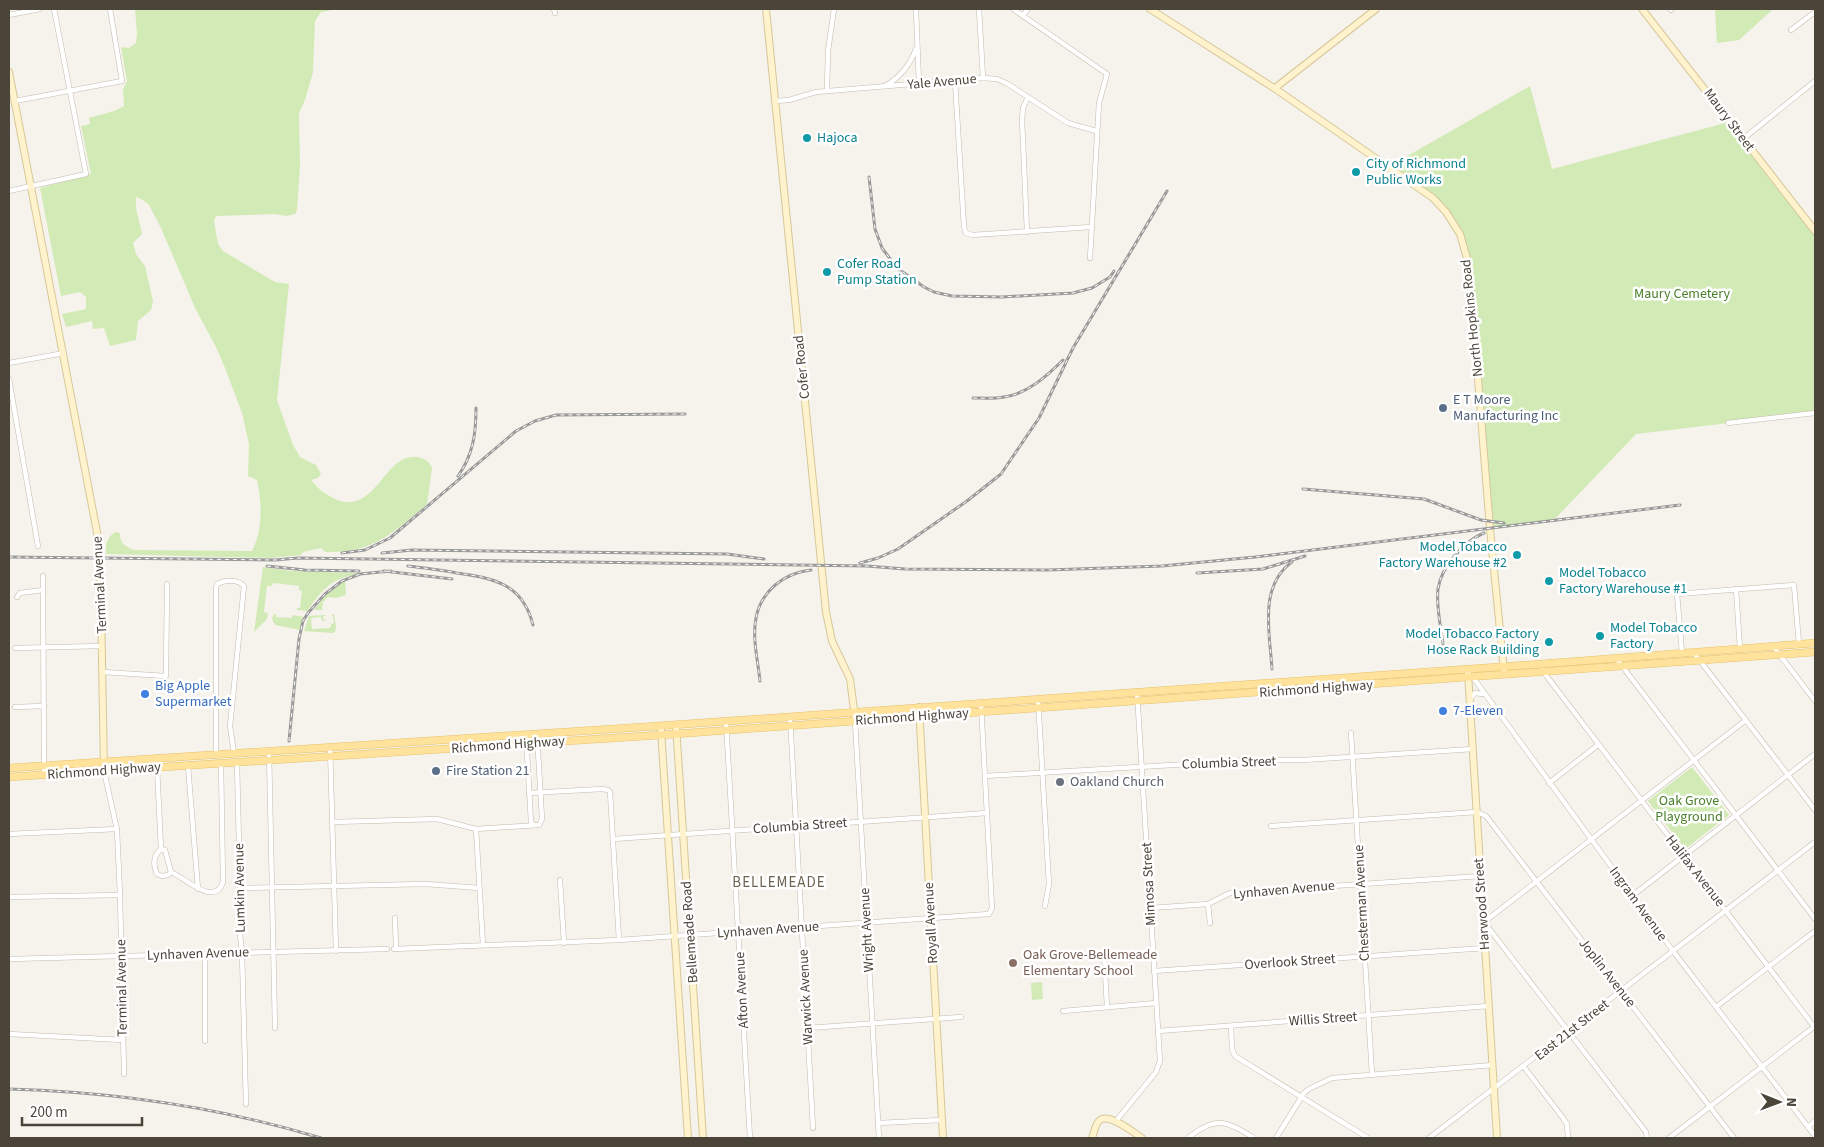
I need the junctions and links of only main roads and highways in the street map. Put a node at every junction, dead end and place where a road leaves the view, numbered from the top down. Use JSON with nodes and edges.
{"nodes":[{"id":1,"x":1815,"y":643,"type":"edge"},
{"id":2,"x":1815,"y":652,"type":"edge"},
{"id":3,"x":1541,"y":668,"type":"junction"},
{"id":4,"x":9,"y":768,"type":"edge"},
{"id":5,"x":9,"y":777,"type":"edge"}],
"edges":[{"from":1,"to":3,"type":"main road","name":"Richmond Highway"},
{"from":2,"to":3,"type":"main road","name":"Richmond Highway"},
{"from":3,"to":4,"type":"main road","name":"Richmond Highway"},
{"from":3,"to":5,"type":"main road","name":"Richmond Highway"}]}
